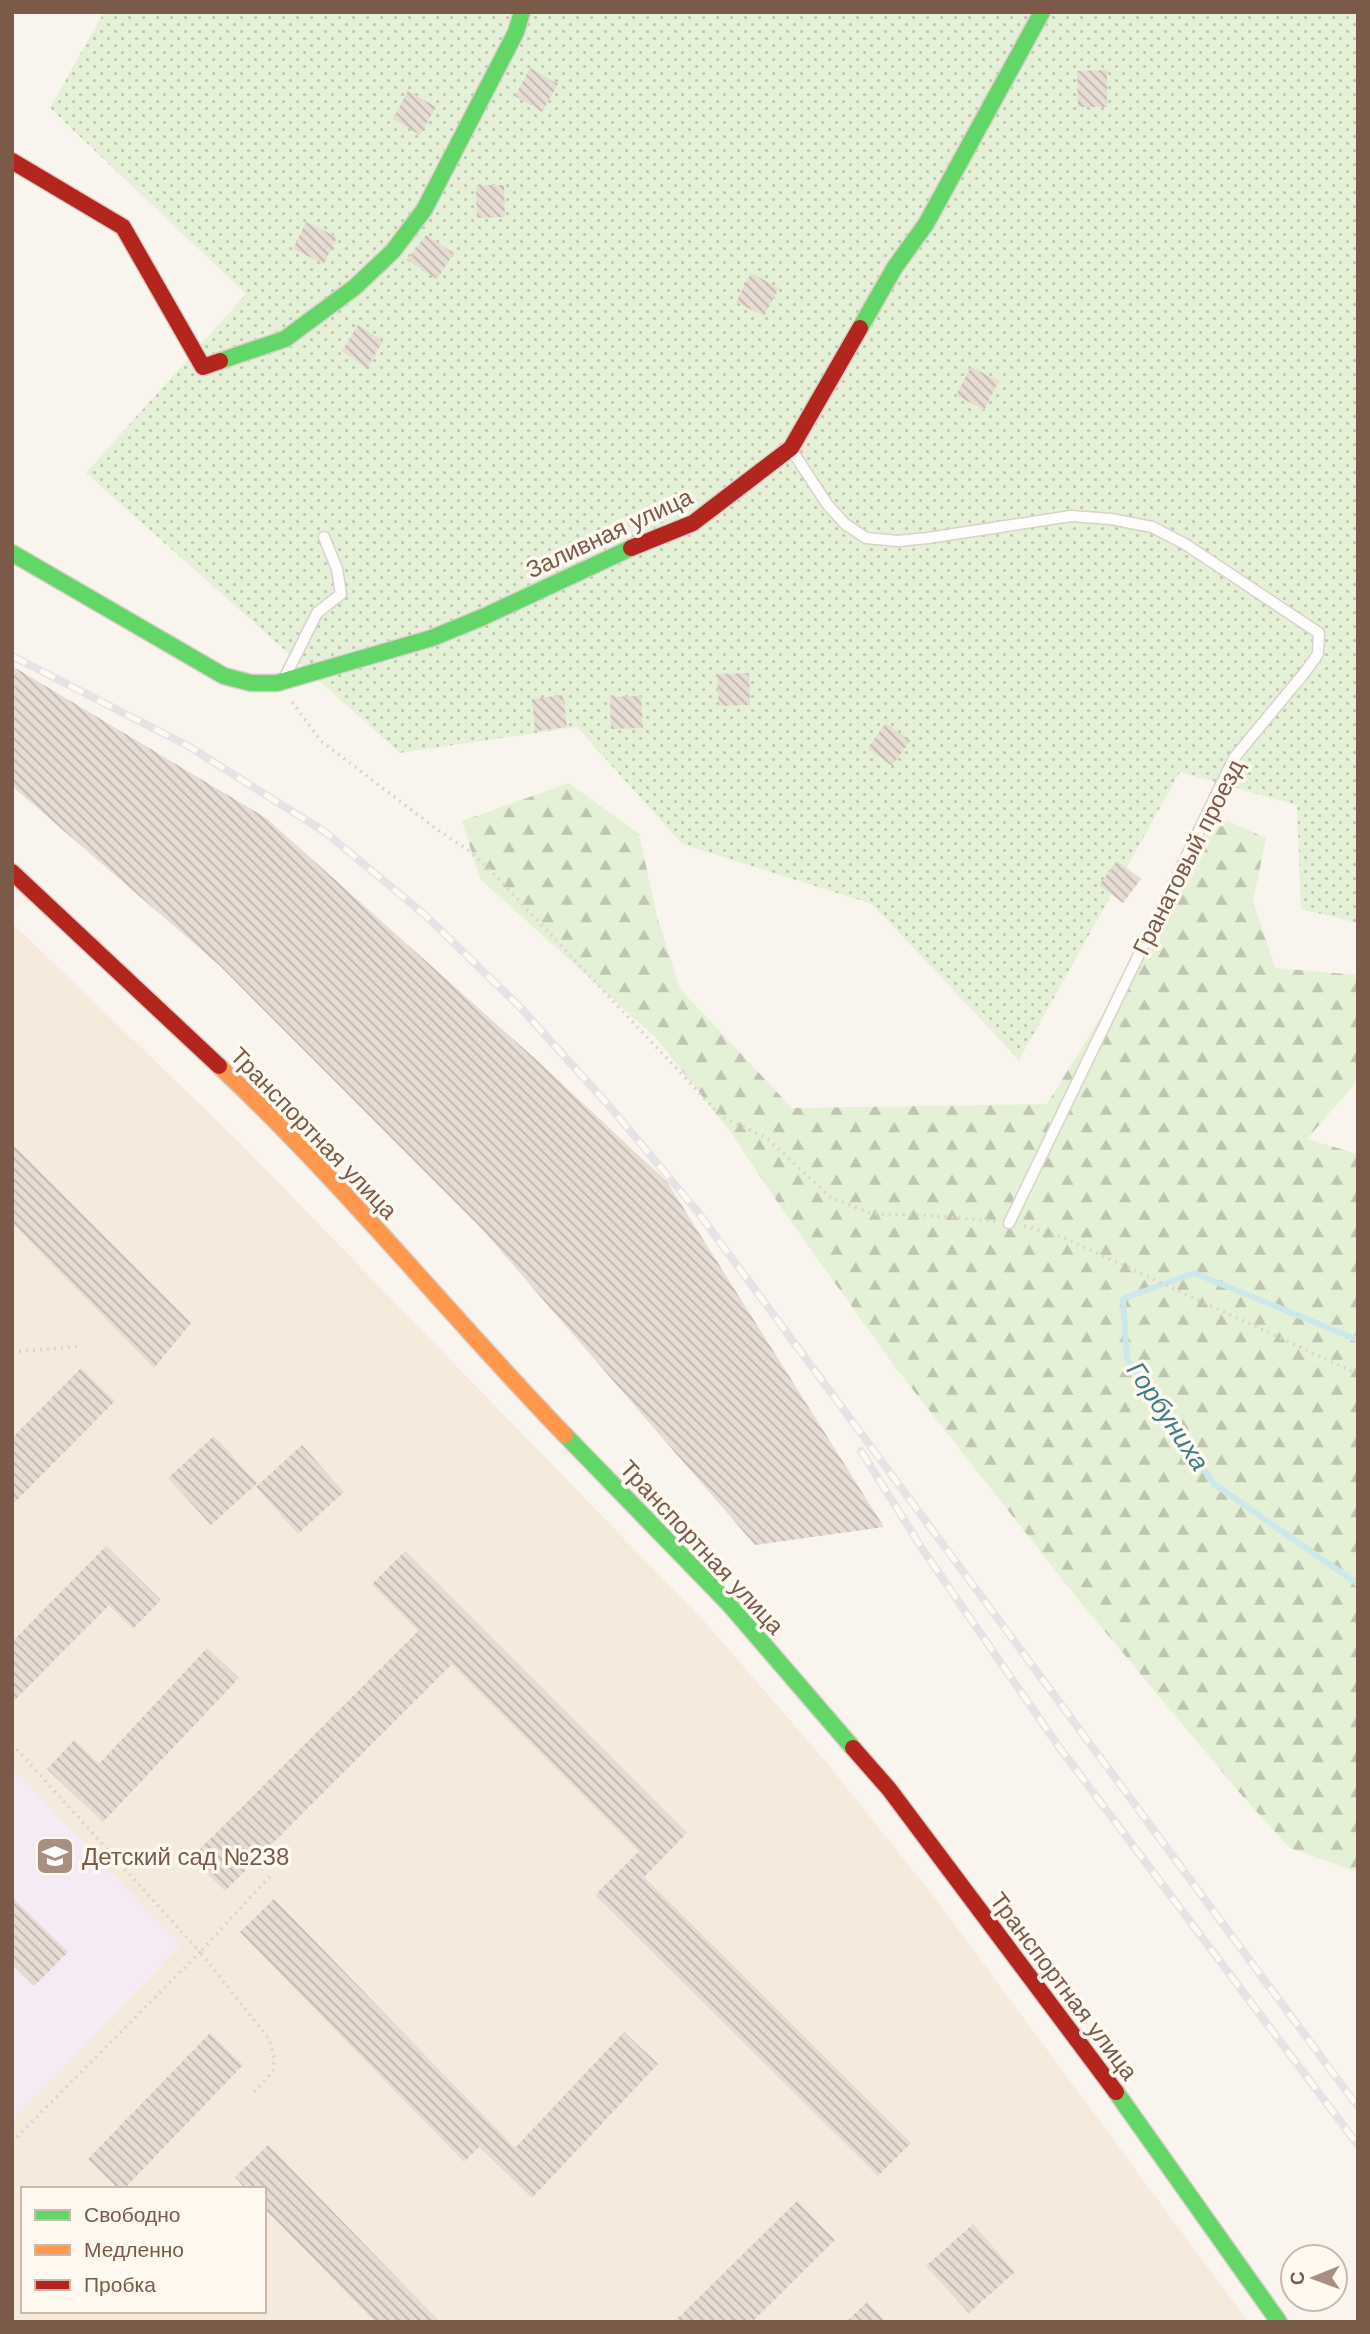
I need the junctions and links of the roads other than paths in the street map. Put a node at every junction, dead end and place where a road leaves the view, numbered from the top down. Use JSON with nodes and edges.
{"nodes":[{"id":1,"x":522,"y":12,"type":"edge"},
{"id":2,"x":1042,"y":12,"type":"edge"},
{"id":3,"x":12,"y":161,"type":"edge"},
{"id":4,"x":791,"y":448,"type":"junction"},
{"id":5,"x":324,"y":537,"type":"dead end"},
{"id":6,"x":12,"y":553,"type":"edge"},
{"id":7,"x":280,"y":682,"type":"junction"},
{"id":8,"x":12,"y":872,"type":"edge"},
{"id":9,"x":1009,"y":1223,"type":"road end"},
{"id":10,"x":1279,"y":2322,"type":"edge"}],
"edges":[{"from":1,"to":3,"type":"street"},
{"from":2,"to":4,"type":"street","name":"Заливная улица"},
{"from":4,"to":7,"type":"street","name":"Заливная улица"},
{"from":4,"to":9,"type":"lane","name":"Гранатовый проезд"},
{"from":5,"to":7,"type":"lane"},
{"from":6,"to":7,"type":"street","name":"Заливная улица"},
{"from":8,"to":10,"type":"street","name":"Транспортная улица"}]}
